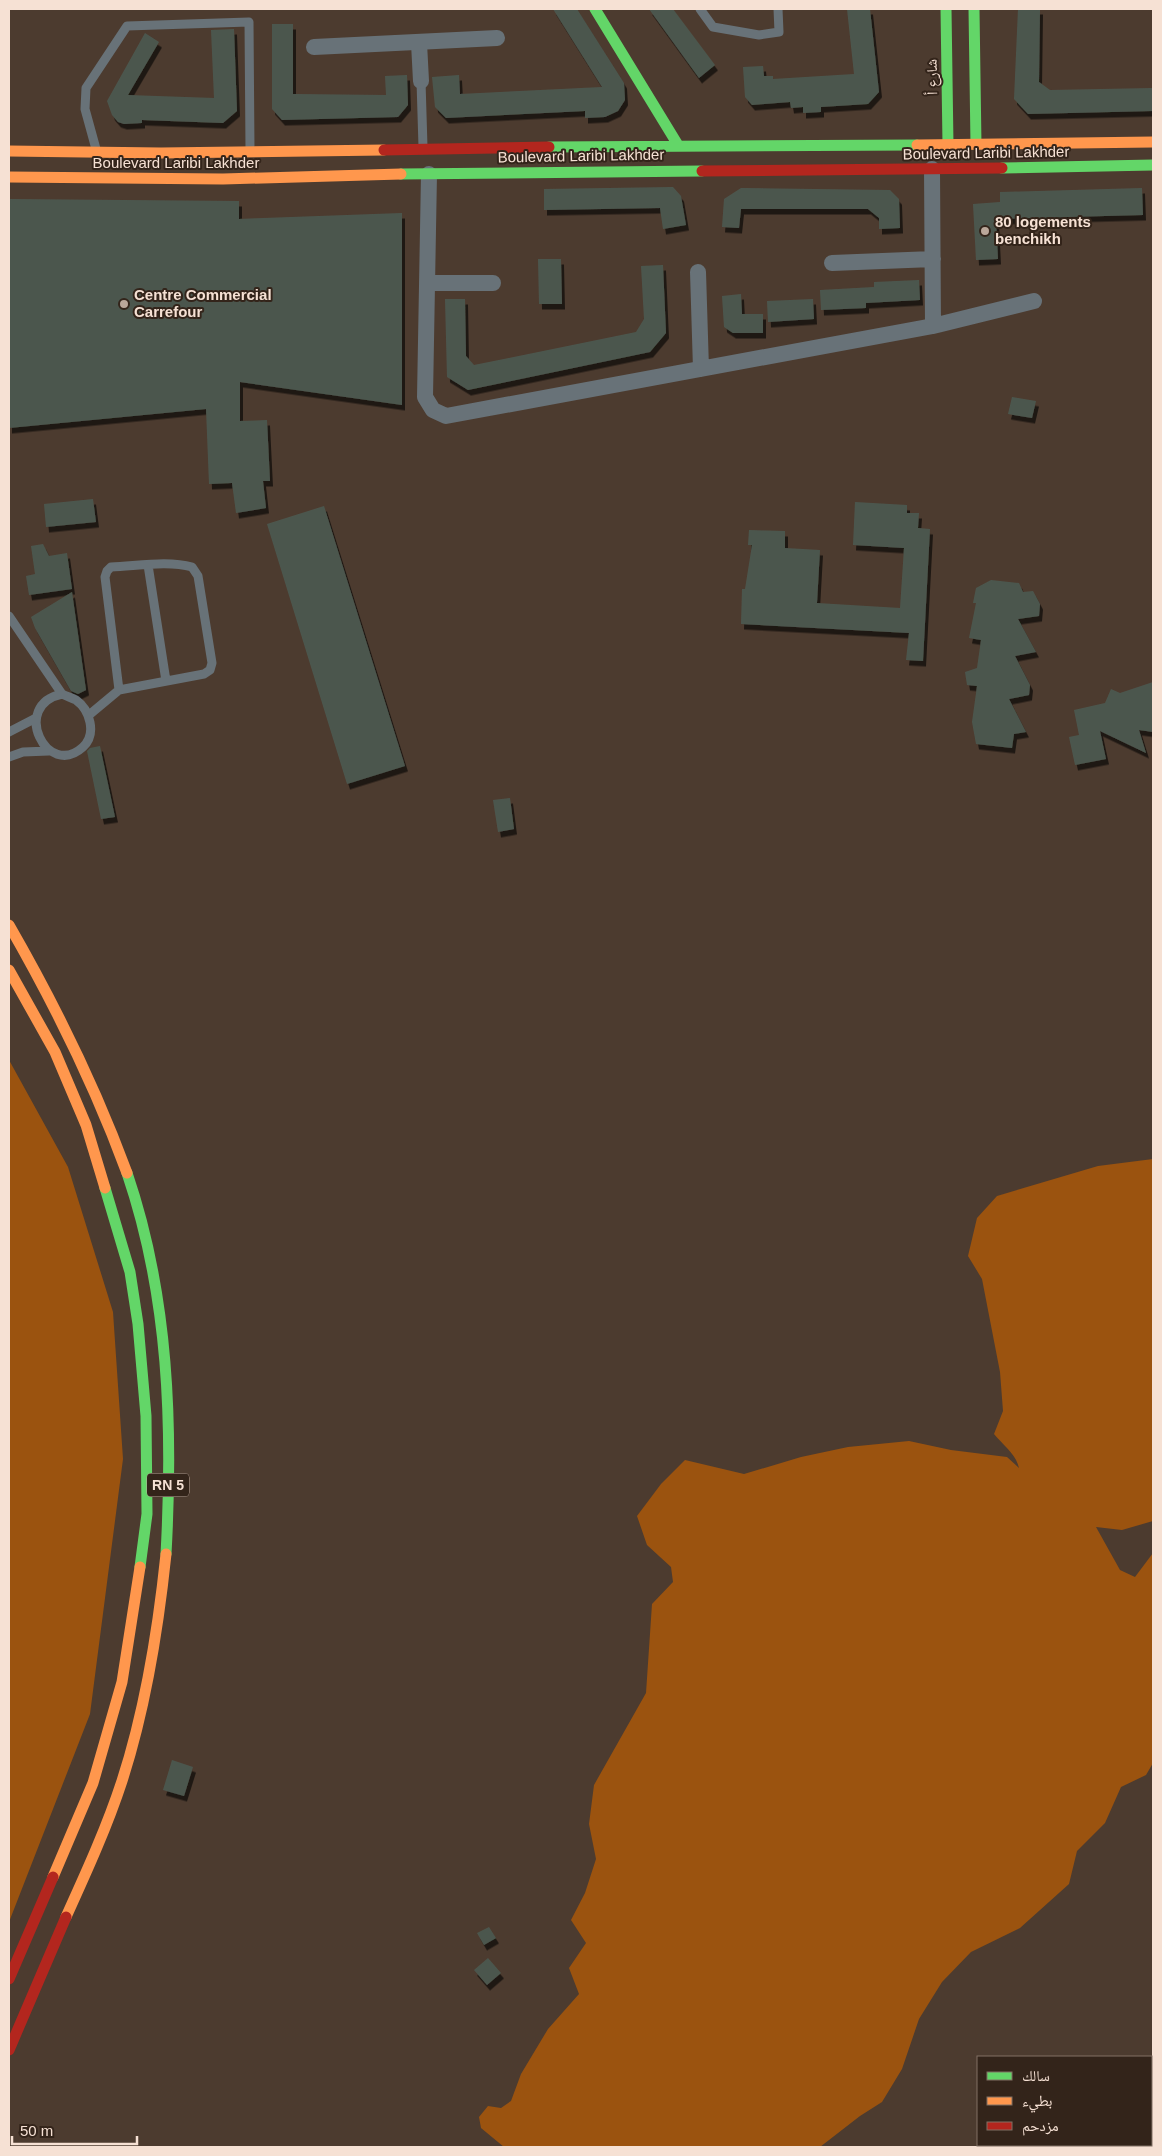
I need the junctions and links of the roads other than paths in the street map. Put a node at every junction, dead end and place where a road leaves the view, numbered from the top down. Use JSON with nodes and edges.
{"nodes":[{"id":1,"x":595,"y":9,"type":"edge"},
{"id":2,"x":700,"y":9,"type":"edge"},
{"id":3,"x":778,"y":9,"type":"edge"},
{"id":4,"x":946,"y":9,"type":"edge"},
{"id":5,"x":974,"y":9,"type":"edge"},
{"id":6,"x":497,"y":38,"type":"dead end"},
{"id":7,"x":419,"y":43,"type":"junction"},
{"id":8,"x":314,"y":47,"type":"dead end"},
{"id":9,"x":421,"y":81,"type":"joint"},
{"id":10,"x":692,"y":142,"type":"junction"},
{"id":11,"x":1153,"y":142,"type":"edge"},
{"id":12,"x":678,"y":145,"type":"junction"},
{"id":13,"x":424,"y":149,"type":"junction"},
{"id":14,"x":9,"y":151,"type":"edge"},
{"id":15,"x":97,"y":152,"type":"junction"},
{"id":16,"x":250,"y":152,"type":"junction"},
{"id":17,"x":963,"y":155,"type":"junction"},
{"id":18,"x":1153,"y":165,"type":"edge"},
{"id":19,"x":932,"y":169,"type":"junction"},
{"id":20,"x":694,"y":170,"type":"junction"},
{"id":21,"x":429,"y":174,"type":"junction"},
{"id":22,"x":9,"y":177,"type":"edge"},
{"id":23,"x":933,"y":259,"type":"junction"},
{"id":24,"x":832,"y":263,"type":"dead end"},
{"id":25,"x":698,"y":272,"type":"dead end"},
{"id":26,"x":427,"y":283,"type":"junction"},
{"id":27,"x":493,"y":283,"type":"dead end"},
{"id":28,"x":1034,"y":301,"type":"dead end"},
{"id":29,"x":933,"y":326,"type":"junction"},
{"id":30,"x":701,"y":369,"type":"junction"},
{"id":31,"x":148,"y":565,"type":"junction"},
{"id":32,"x":9,"y":616,"type":"edge"},
{"id":33,"x":166,"y":680,"type":"junction"},
{"id":34,"x":119,"y":690,"type":"junction"},
{"id":35,"x":62,"y":694,"type":"junction"},
{"id":36,"x":89,"y":715,"type":"junction"},
{"id":37,"x":36,"y":718,"type":"junction"},
{"id":38,"x":9,"y":732,"type":"edge"},
{"id":39,"x":49,"y":751,"type":"junction"},
{"id":40,"x":9,"y":757,"type":"edge"},
{"id":41,"x":9,"y":925,"type":"edge"},
{"id":42,"x":9,"y":970,"type":"edge"},
{"id":43,"x":9,"y":1979,"type":"edge"},
{"id":44,"x":9,"y":2050,"type":"edge"}],
"edges":[{"from":1,"to":12,"type":"main road"},
{"from":2,"to":3,"type":"lane"},
{"from":4,"to":17,"type":"main road","name":"شارع أ"},
{"from":5,"to":17,"type":"main road"},
{"from":6,"to":7,"type":"street"},
{"from":7,"to":8,"type":"street"},
{"from":7,"to":9,"type":"street"},
{"from":9,"to":13,"type":"lane"},
{"from":10,"to":12,"type":"main road","name":"Boulevard Laribi Lakhder"},
{"from":10,"to":17,"type":"main road","name":"Boulevard Laribi Lakhder"},
{"from":10,"to":20,"type":"main road"},
{"from":11,"to":17,"type":"main road","name":"Boulevard Laribi Lakhder"},
{"from":12,"to":13,"type":"main road","name":"Boulevard Laribi Lakhder"},
{"from":12,"to":20,"type":"main road"},
{"from":13,"to":16,"type":"main road","name":"Boulevard Laribi Lakhder"},
{"from":14,"to":15,"type":"main road","name":"Boulevard Laribi Lakhder"},
{"from":15,"to":16,"type":"main road","name":"Boulevard Laribi Lakhder"},
{"from":15,"to":16,"type":"lane"},
{"from":17,"to":18,"type":"main road","name":"Boulevard Laribi Lakhder"},
{"from":17,"to":19,"type":"main road","name":"Boulevard Laribi Lakhder"},
{"from":19,"to":20,"type":"main road","name":"Boulevard Laribi Lakhder"},
{"from":19,"to":23,"type":"street"},
{"from":20,"to":21,"type":"main road","name":"Boulevard Laribi Lakhder"},
{"from":21,"to":22,"type":"main road","name":"Boulevard Laribi Lakhder"},
{"from":21,"to":26,"type":"street"},
{"from":23,"to":24,"type":"street"},
{"from":23,"to":29,"type":"street"},
{"from":25,"to":30,"type":"street"},
{"from":26,"to":27,"type":"street"},
{"from":26,"to":30,"type":"street"},
{"from":28,"to":29,"type":"street"},
{"from":29,"to":30,"type":"street"},
{"from":31,"to":33,"type":"lane"},
{"from":31,"to":33,"type":"lane"},
{"from":31,"to":34,"type":"lane"},
{"from":32,"to":35,"type":"lane"},
{"from":33,"to":34,"type":"lane"},
{"from":34,"to":36,"type":"lane"},
{"from":35,"to":36,"type":"lane"},
{"from":35,"to":37,"type":"lane"},
{"from":36,"to":39,"type":"lane"},
{"from":37,"to":38,"type":"lane"},
{"from":37,"to":39,"type":"lane"},
{"from":39,"to":40,"type":"lane"},
{"from":41,"to":44,"type":"main road","number":"RN 5"},
{"from":42,"to":43,"type":"main road","number":"RN 5"}]}
